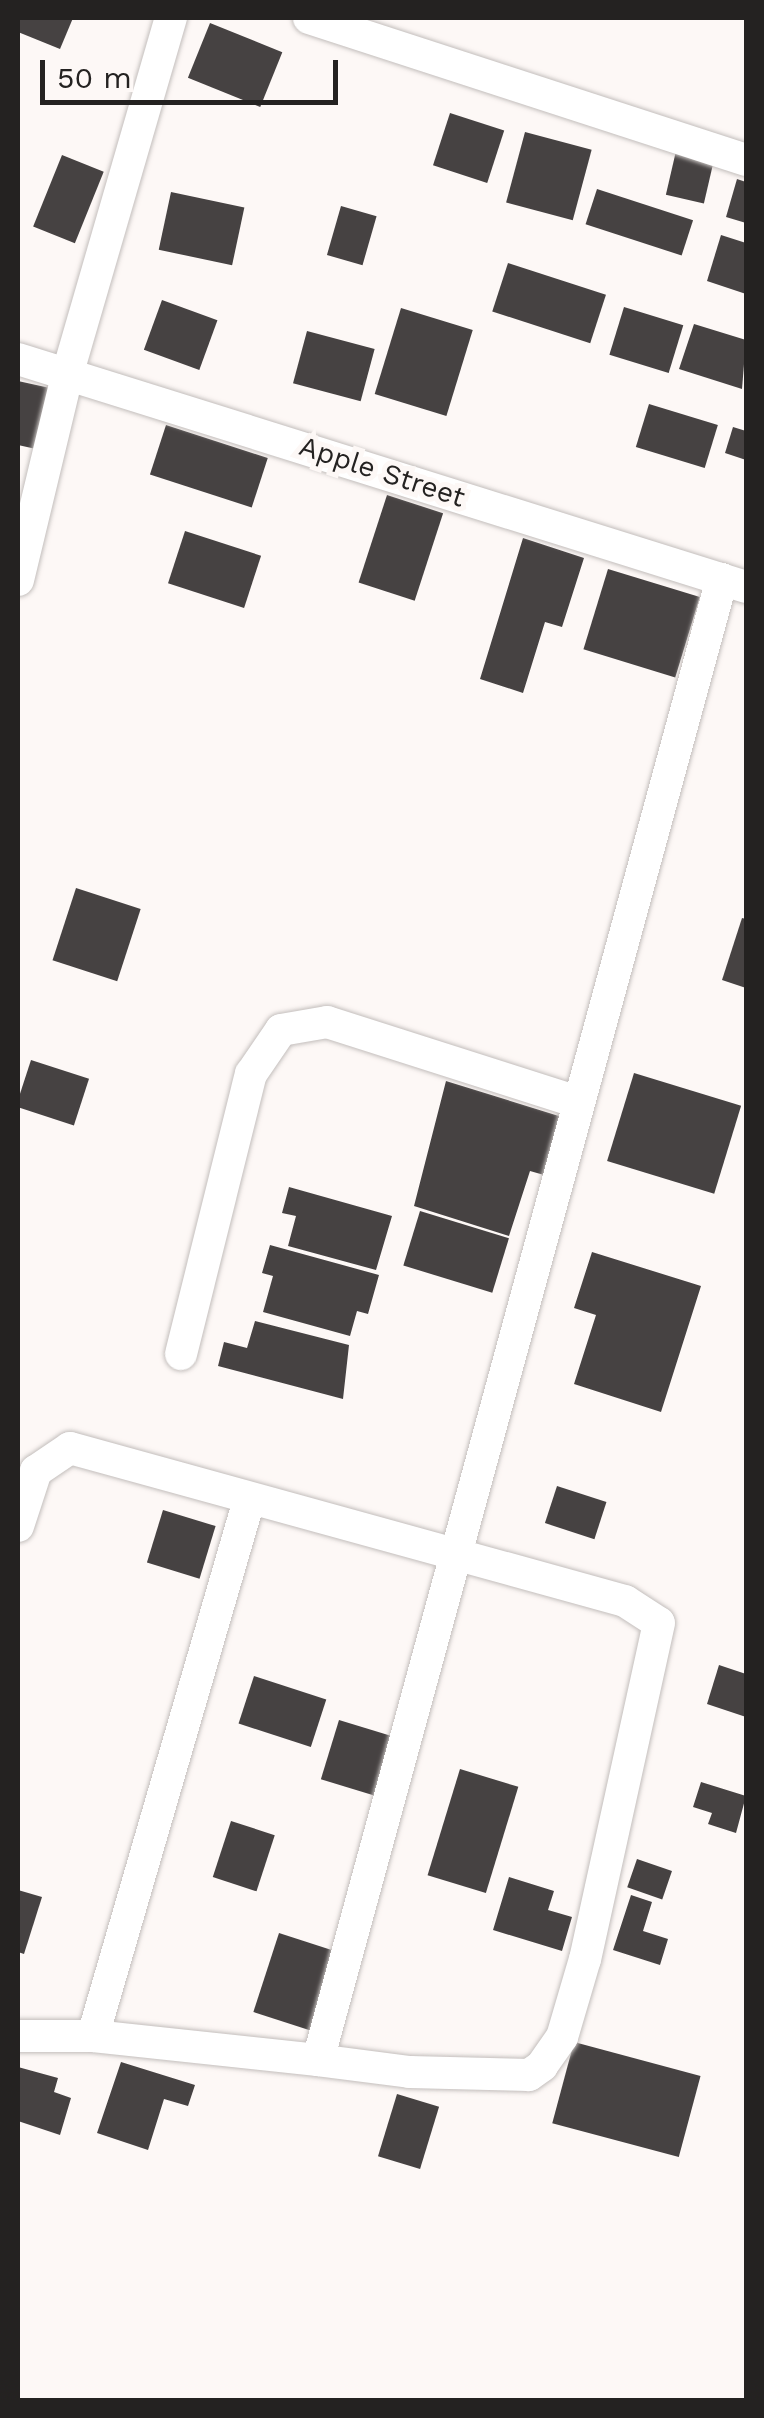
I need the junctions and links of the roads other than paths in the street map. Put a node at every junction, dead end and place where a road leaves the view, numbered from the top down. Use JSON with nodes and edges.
{"nodes":[{"id":1,"x":171,"y":18,"type":"edge"},
{"id":2,"x":309,"y":18,"type":"edge"},
{"id":3,"x":746,"y":160,"type":"edge"},
{"id":4,"x":18,"y":359,"type":"edge"},
{"id":5,"x":68,"y":372,"type":"junction"},
{"id":6,"x":18,"y":580,"type":"edge"},
{"id":7,"x":734,"y":583,"type":"edge"},
{"id":8,"x":574,"y":1101,"type":"junction"},
{"id":9,"x":181,"y":1354,"type":"dead end"},
{"id":10,"x":249,"y":1500,"type":"junction"},
{"id":11,"x":18,"y":1526,"type":"edge"},
{"id":12,"x":452,"y":1556,"type":"junction"},
{"id":13,"x":18,"y":2036,"type":"edge"},
{"id":14,"x":93,"y":2036,"type":"junction"},
{"id":15,"x":318,"y":2060,"type":"junction"}],
"edges":[{"from":1,"to":5,"type":"street"},
{"from":2,"to":3,"type":"street"},
{"from":4,"to":5,"type":"street","name":"Apple Street"},
{"from":5,"to":6,"type":"street"},
{"from":5,"to":7,"type":"street","name":"Apple Street"},
{"from":7,"to":8,"type":"street"},
{"from":8,"to":9,"type":"street"},
{"from":8,"to":12,"type":"street"},
{"from":10,"to":11,"type":"street"},
{"from":10,"to":12,"type":"street"},
{"from":10,"to":14,"type":"street"},
{"from":12,"to":15,"type":"street"},
{"from":12,"to":15,"type":"street"},
{"from":13,"to":14,"type":"street"},
{"from":14,"to":15,"type":"street"}]}
